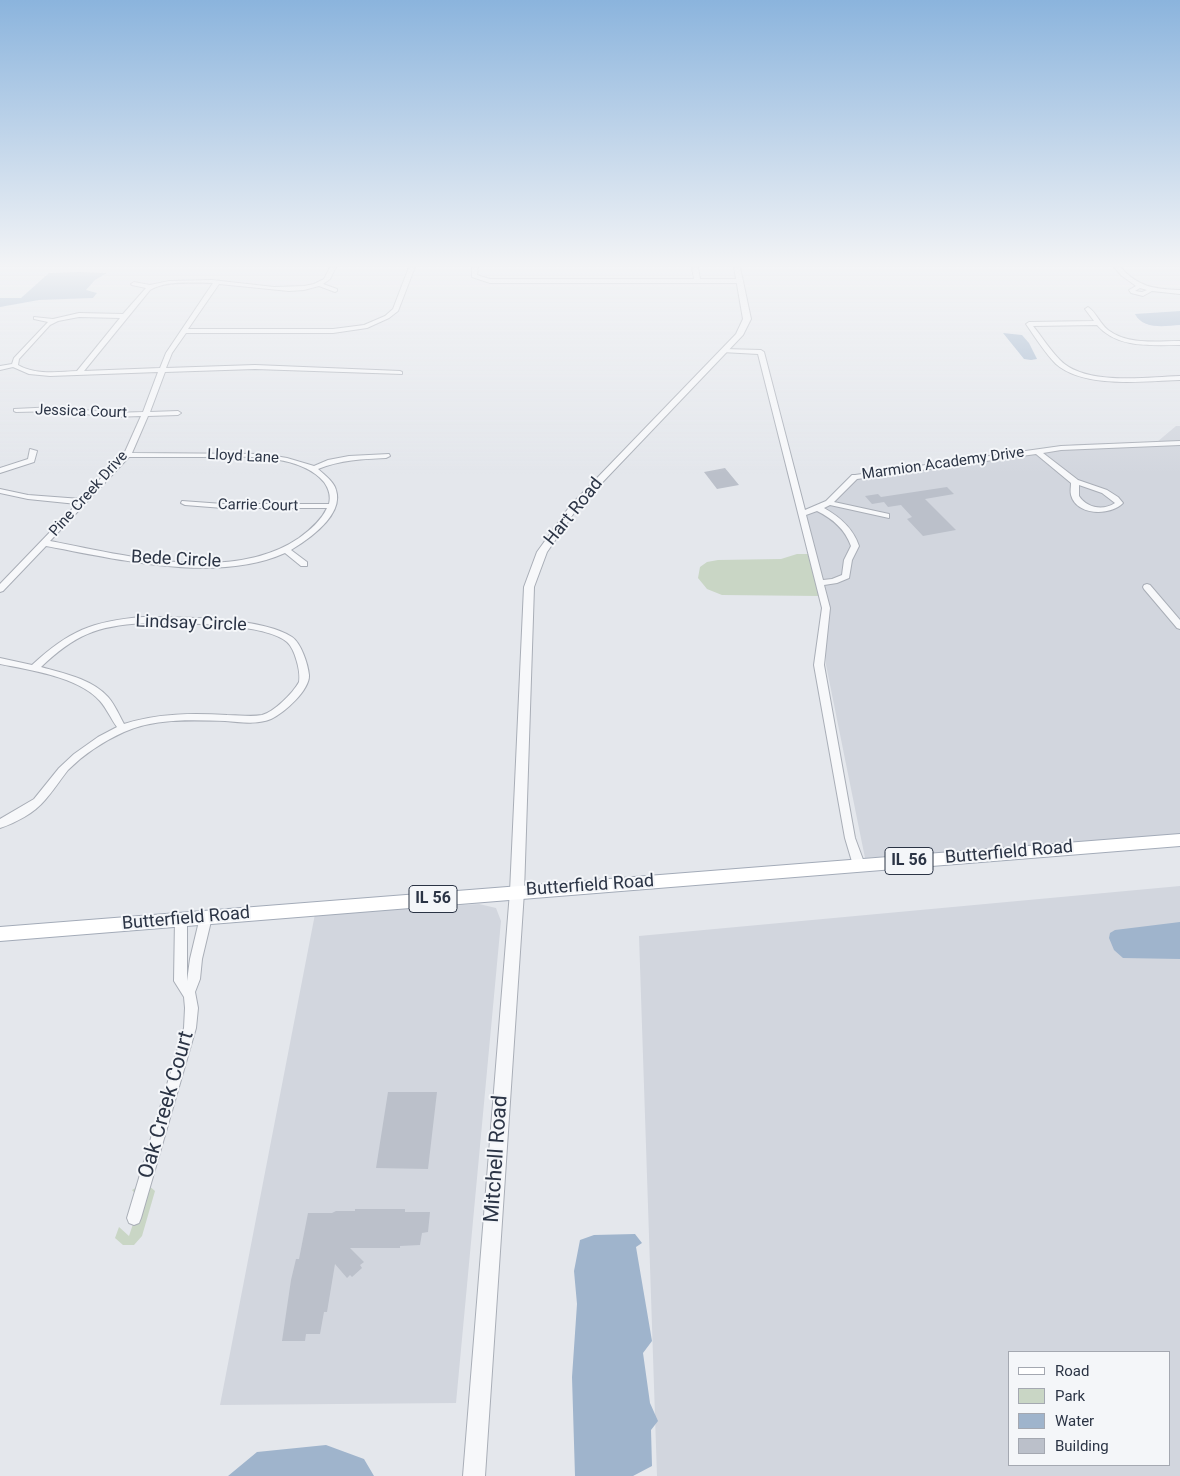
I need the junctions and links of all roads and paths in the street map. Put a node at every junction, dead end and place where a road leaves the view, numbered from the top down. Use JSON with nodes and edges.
{"nodes":[{"id":1,"x":39,"y":336,"type":"edge"},
{"id":2,"x":108,"y":336,"type":"edge"},
{"id":3,"x":180,"y":336,"type":"edge"},
{"id":4,"x":737,"y":336,"type":"edge"},
{"id":5,"x":1038,"y":336,"type":"edge"},
{"id":6,"x":1116,"y":336,"type":"edge"},
{"id":7,"x":1180,"y":344,"type":"edge"},
{"id":8,"x":724,"y":350,"type":"junction"},
{"id":9,"x":15,"y":365,"type":"junction"},
{"id":10,"x":0,"y":368,"type":"edge"},
{"id":11,"x":161,"y":371,"type":"junction"},
{"id":12,"x":79,"y":373,"type":"junction"},
{"id":13,"x":400,"y":373,"type":"dead end"},
{"id":14,"x":1180,"y":378,"type":"edge"},
{"id":15,"x":16,"y":410,"type":"dead end"},
{"id":16,"x":178,"y":413,"type":"dead end"},
{"id":17,"x":145,"y":414,"type":"junction"},
{"id":18,"x":1180,"y":443,"type":"edge"},
{"id":19,"x":33,"y":451,"type":"dead end"},
{"id":20,"x":1037,"y":451,"type":"junction"},
{"id":21,"x":127,"y":454,"type":"junction"},
{"id":22,"x":386,"y":456,"type":"dead end"},
{"id":23,"x":313,"y":468,"type":"junction"},
{"id":24,"x":0,"y":471,"type":"edge"},
{"id":25,"x":1075,"y":482,"type":"junction"},
{"id":26,"x":0,"y":491,"type":"edge"},
{"id":27,"x":83,"y":502,"type":"junction"},
{"id":28,"x":185,"y":503,"type":"dead end"},
{"id":29,"x":829,"y":503,"type":"junction"},
{"id":30,"x":332,"y":506,"type":"junction"},
{"id":31,"x":818,"y":508,"type":"junction"},
{"id":32,"x":802,"y":514,"type":"junction"},
{"id":33,"x":886,"y":516,"type":"dead end"},
{"id":34,"x":45,"y":543,"type":"junction"},
{"id":35,"x":286,"y":550,"type":"junction"},
{"id":36,"x":304,"y":564,"type":"dead end"},
{"id":37,"x":819,"y":583,"type":"junction"},
{"id":38,"x":1147,"y":587,"type":"dead end"},
{"id":39,"x":0,"y":590,"type":"edge"},
{"id":40,"x":1180,"y":626,"type":"edge"},
{"id":41,"x":0,"y":661,"type":"edge"},
{"id":42,"x":34,"y":668,"type":"junction"},
{"id":43,"x":122,"y":728,"type":"junction"},
{"id":44,"x":0,"y":824,"type":"edge"},
{"id":45,"x":1180,"y":840,"type":"edge"},
{"id":46,"x":520,"y":841,"type":"joint"},
{"id":47,"x":859,"y":865,"type":"junction"},
{"id":48,"x":517,"y":892,"type":"junction"},
{"id":49,"x":206,"y":917,"type":"junction"},
{"id":50,"x":181,"y":920,"type":"junction"},
{"id":51,"x":0,"y":934,"type":"edge"},
{"id":52,"x":189,"y":991,"type":"junction"},
{"id":53,"x":134,"y":1218,"type":"dead end"},
{"id":54,"x":474,"y":1476,"type":"edge"}],
"edges":[{"from":1,"to":9,"type":"street"},
{"from":2,"to":12,"type":"street"},
{"from":3,"to":11,"type":"street","name":"Pine Creek Drive"},
{"from":4,"to":8,"type":"street","name":"Hart Road"},
{"from":5,"to":14,"type":"street"},
{"from":6,"to":7,"type":"street"},
{"from":8,"to":32,"type":"street"},
{"from":8,"to":46,"type":"street","name":"Hart Road"},
{"from":9,"to":10,"type":"street"},
{"from":9,"to":12,"type":"street"},
{"from":11,"to":12,"type":"street"},
{"from":11,"to":13,"type":"street"},
{"from":11,"to":17,"type":"street","name":"Pine Creek Drive"},
{"from":15,"to":17,"type":"street","name":"Jessica Court"},
{"from":16,"to":17,"type":"street","name":"Jessica Court"},
{"from":17,"to":21,"type":"street","name":"Pine Creek Drive"},
{"from":18,"to":20,"type":"street","name":"Marmion Academy Drive"},
{"from":19,"to":24,"type":"street"},
{"from":20,"to":25,"type":"street","name":"Marmion Academy Drive"},
{"from":20,"to":29,"type":"street","name":"Marmion Academy Drive"},
{"from":21,"to":23,"type":"street","name":"Lloyd Lane"},
{"from":21,"to":27,"type":"street","name":"Pine Creek Drive"},
{"from":22,"to":23,"type":"street"},
{"from":23,"to":30,"type":"street"},
{"from":25,"to":25,"type":"street"},
{"from":26,"to":27,"type":"street"},
{"from":27,"to":34,"type":"street","name":"Pine Creek Drive"},
{"from":28,"to":30,"type":"street","name":"Carrie Court"},
{"from":29,"to":31,"type":"street","name":"Marmion Academy Drive"},
{"from":29,"to":33,"type":"street"},
{"from":30,"to":35,"type":"street","name":"Bede Circle"},
{"from":31,"to":32,"type":"street","name":"Marmion Academy Drive"},
{"from":31,"to":37,"type":"street"},
{"from":32,"to":37,"type":"street"},
{"from":34,"to":35,"type":"street","name":"Bede Circle"},
{"from":34,"to":39,"type":"street","name":"Pine Creek Drive"},
{"from":35,"to":36,"type":"street"},
{"from":37,"to":47,"type":"street"},
{"from":38,"to":40,"type":"street"},
{"from":41,"to":42,"type":"street"},
{"from":42,"to":43,"type":"street"},
{"from":42,"to":43,"type":"street","name":"Lindsay Circle"},
{"from":43,"to":44,"type":"street","name":"Lindsay Circle"},
{"from":45,"to":47,"type":"main road","name":"Butterfield Road","number":"IL 56"},
{"from":46,"to":48,"type":"street","name":"Mitchell Road"},
{"from":47,"to":48,"type":"main road","name":"Butterfield Road","number":"IL 56"},
{"from":48,"to":49,"type":"main road","name":"Butterfield Road","number":"IL 56"},
{"from":48,"to":54,"type":"street","name":"Mitchell Road"},
{"from":49,"to":50,"type":"main road","name":"Butterfield Road","number":"IL 56"},
{"from":49,"to":52,"type":"street","name":"Oak Creek Court"},
{"from":50,"to":51,"type":"main road","name":"Butterfield Road","number":"IL 56"},
{"from":50,"to":52,"type":"street","name":"Oak Creek Court"},
{"from":52,"to":53,"type":"street","name":"Oak Creek Court"}]}
